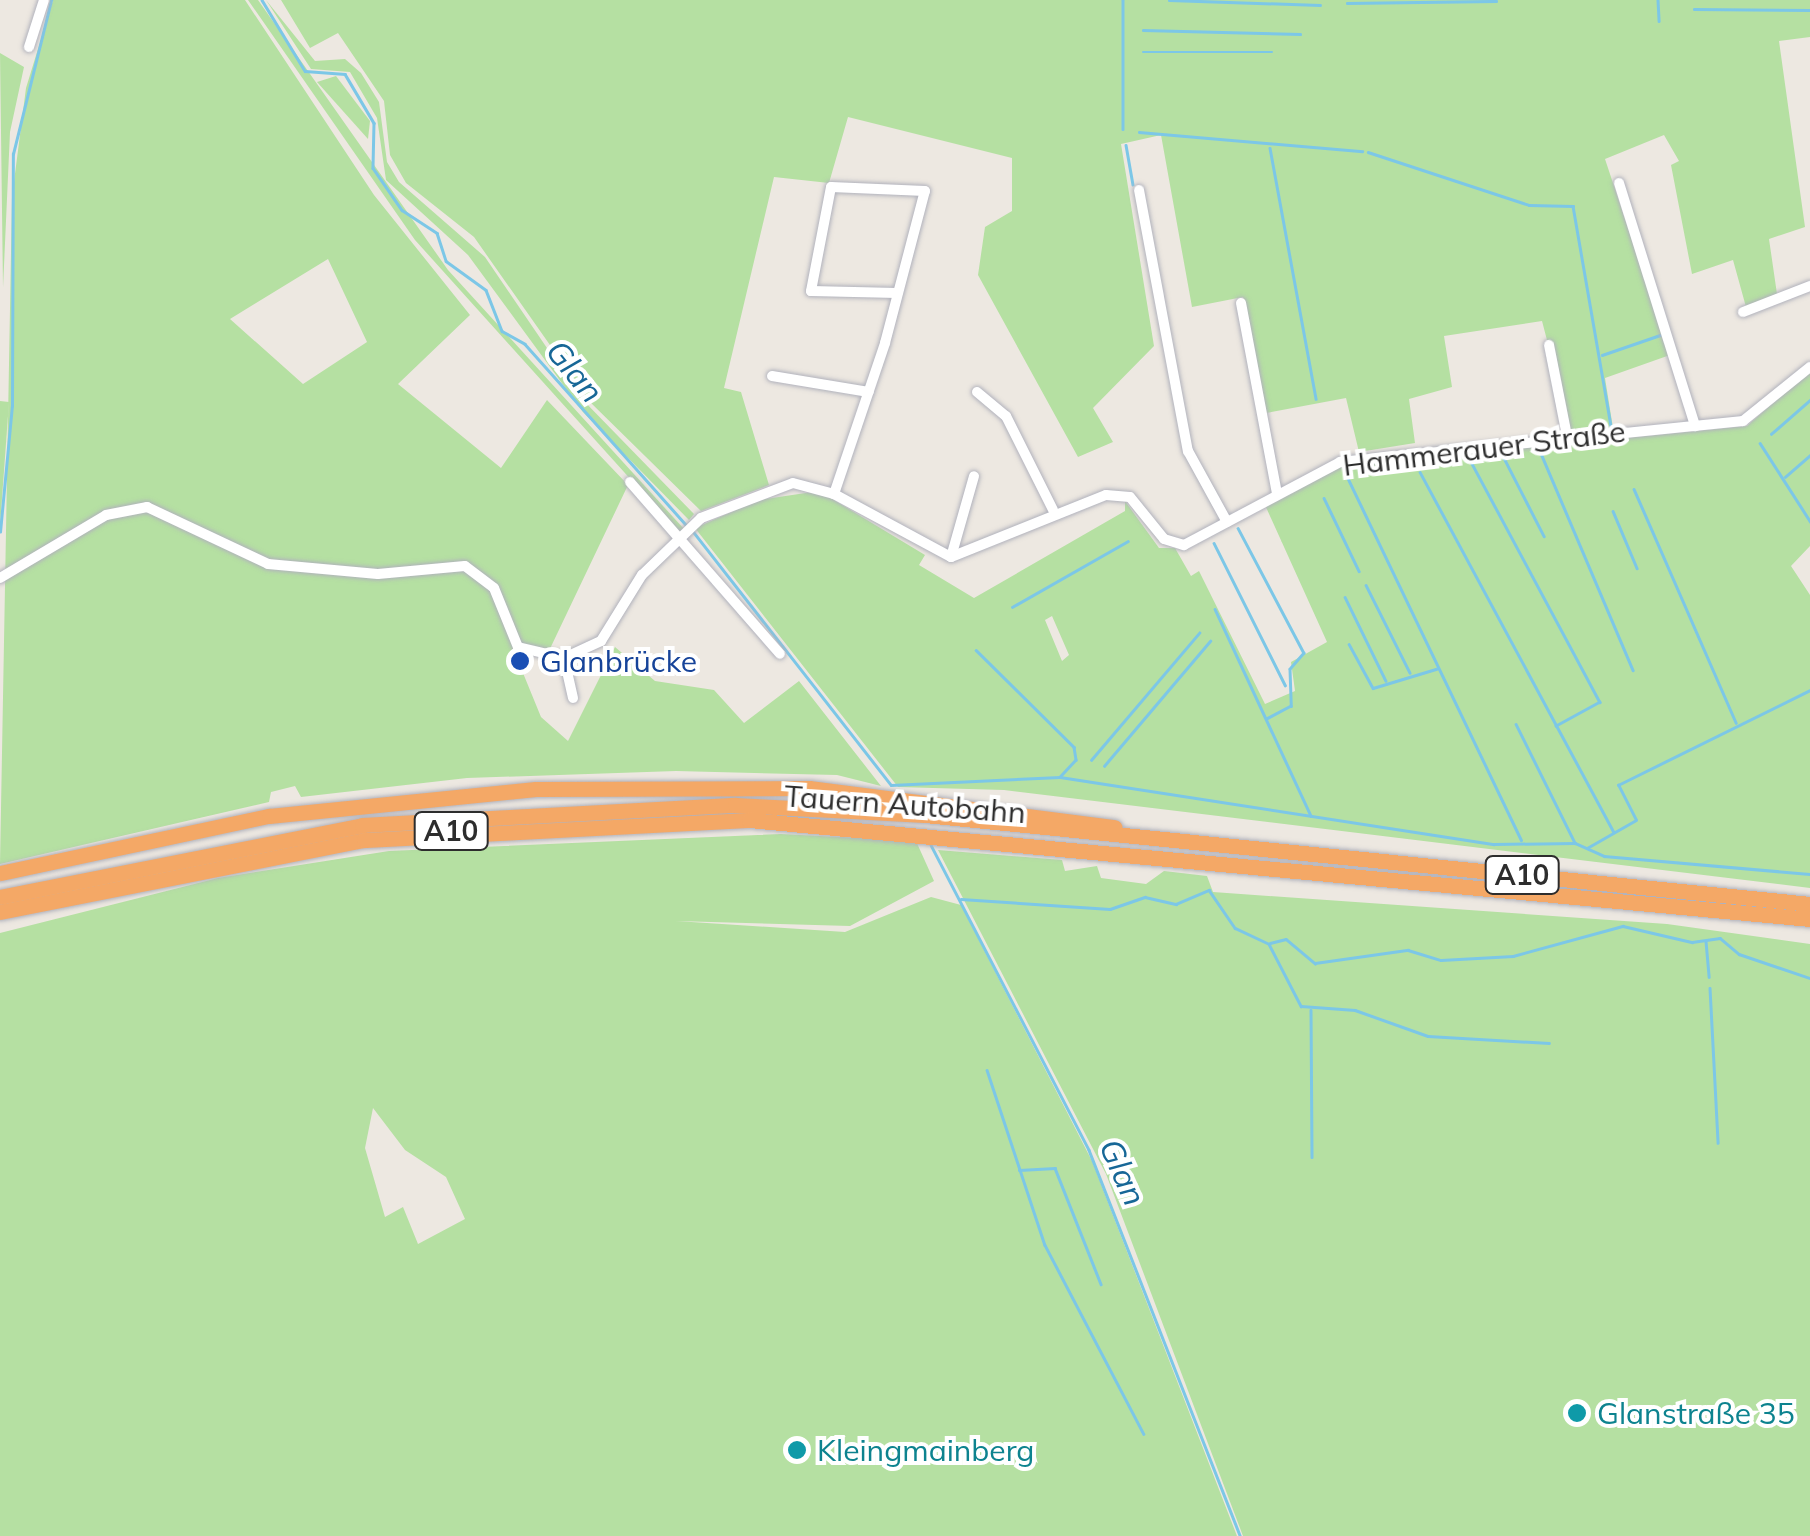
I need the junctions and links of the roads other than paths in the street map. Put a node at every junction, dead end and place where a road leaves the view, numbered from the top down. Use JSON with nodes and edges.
{"nodes":[{"id":1,"x":44,"y":0,"type":"edge"},
{"id":2,"x":28,"y":47,"type":"dead end"},
{"id":3,"x":1620,"y":184,"type":"dead end"},
{"id":4,"x":1138,"y":190,"type":"dead end"},
{"id":5,"x":1810,"y":286,"type":"edge"},
{"id":6,"x":897,"y":294,"type":"junction"},
{"id":7,"x":1240,"y":303,"type":"dead end"},
{"id":8,"x":1744,"y":312,"type":"dead end"},
{"id":9,"x":1550,"y":345,"type":"dead end"},
{"id":10,"x":1810,"y":367,"type":"edge"},
{"id":11,"x":772,"y":376,"type":"dead end"},
{"id":12,"x":870,"y":392,"type":"junction"},
{"id":13,"x":977,"y":392,"type":"dead end"},
{"id":14,"x":1695,"y":426,"type":"junction"},
{"id":15,"x":1567,"y":436,"type":"junction"},
{"id":16,"x":974,"y":476,"type":"dead end"},
{"id":17,"x":630,"y":482,"type":"dead end"},
{"id":18,"x":1277,"y":493,"type":"junction"},
{"id":19,"x":834,"y":494,"type":"junction"},
{"id":20,"x":1054,"y":510,"type":"junction"},
{"id":21,"x":1227,"y":522,"type":"junction"},
{"id":22,"x":681,"y":536,"type":"junction"},
{"id":23,"x":951,"y":558,"type":"junction"},
{"id":24,"x":0,"y":578,"type":"edge"},
{"id":25,"x":780,"y":654,"type":"dead end"},
{"id":26,"x":564,"y":658,"type":"junction"},
{"id":27,"x":573,"y":698,"type":"dead end"},
{"id":28,"x":1158,"y":838,"type":"junction"},
{"id":29,"x":0,"y":873,"type":"edge"},
{"id":30,"x":0,"y":896,"type":"edge"},
{"id":31,"x":1810,"y":904,"type":"edge"},
{"id":32,"x":0,"y":912,"type":"edge"},
{"id":33,"x":1758,"y":914,"type":"junction"},
{"id":34,"x":1810,"y":920,"type":"edge"},
{"id":35,"x":1810,"y":928,"type":"edge"}],
"edges":[{"from":1,"to":2,"type":"street"},
{"from":3,"to":14,"type":"street"},
{"from":4,"to":21,"type":"street"},
{"from":5,"to":8,"type":"street"},
{"from":6,"to":6,"type":"street"},
{"from":6,"to":12,"type":"street"},
{"from":7,"to":18,"type":"street"},
{"from":9,"to":15,"type":"street"},
{"from":10,"to":14,"type":"street","name":"Hammerauer Straße"},
{"from":11,"to":12,"type":"street"},
{"from":12,"to":19,"type":"street"},
{"from":13,"to":20,"type":"street"},
{"from":14,"to":15,"type":"street","name":"Hammerauer Straße"},
{"from":15,"to":18,"type":"street","name":"Hammerauer Straße"},
{"from":16,"to":23,"type":"street"},
{"from":17,"to":22,"type":"street"},
{"from":18,"to":21,"type":"street","name":"Hammerauer Straße"},
{"from":19,"to":22,"type":"street"},
{"from":19,"to":23,"type":"street"},
{"from":20,"to":21,"type":"street","name":"Hammerauer Straße"},
{"from":20,"to":23,"type":"street","name":"Hammerauer Straße"},
{"from":22,"to":25,"type":"street"},
{"from":22,"to":26,"type":"street"},
{"from":24,"to":26,"type":"street"},
{"from":26,"to":27,"type":"street"},
{"from":28,"to":29,"type":"highway"},
{"from":28,"to":30,"type":"highway","number":"A10"},
{"from":28,"to":31,"type":"highway","number":"A10"},
{"from":32,"to":33,"type":"highway","name":"Tauern Autobahn","number":"A10"},
{"from":33,"to":34,"type":"highway","name":"Tauern Autobahn","number":"A10"},
{"from":33,"to":35,"type":"highway"}]}
